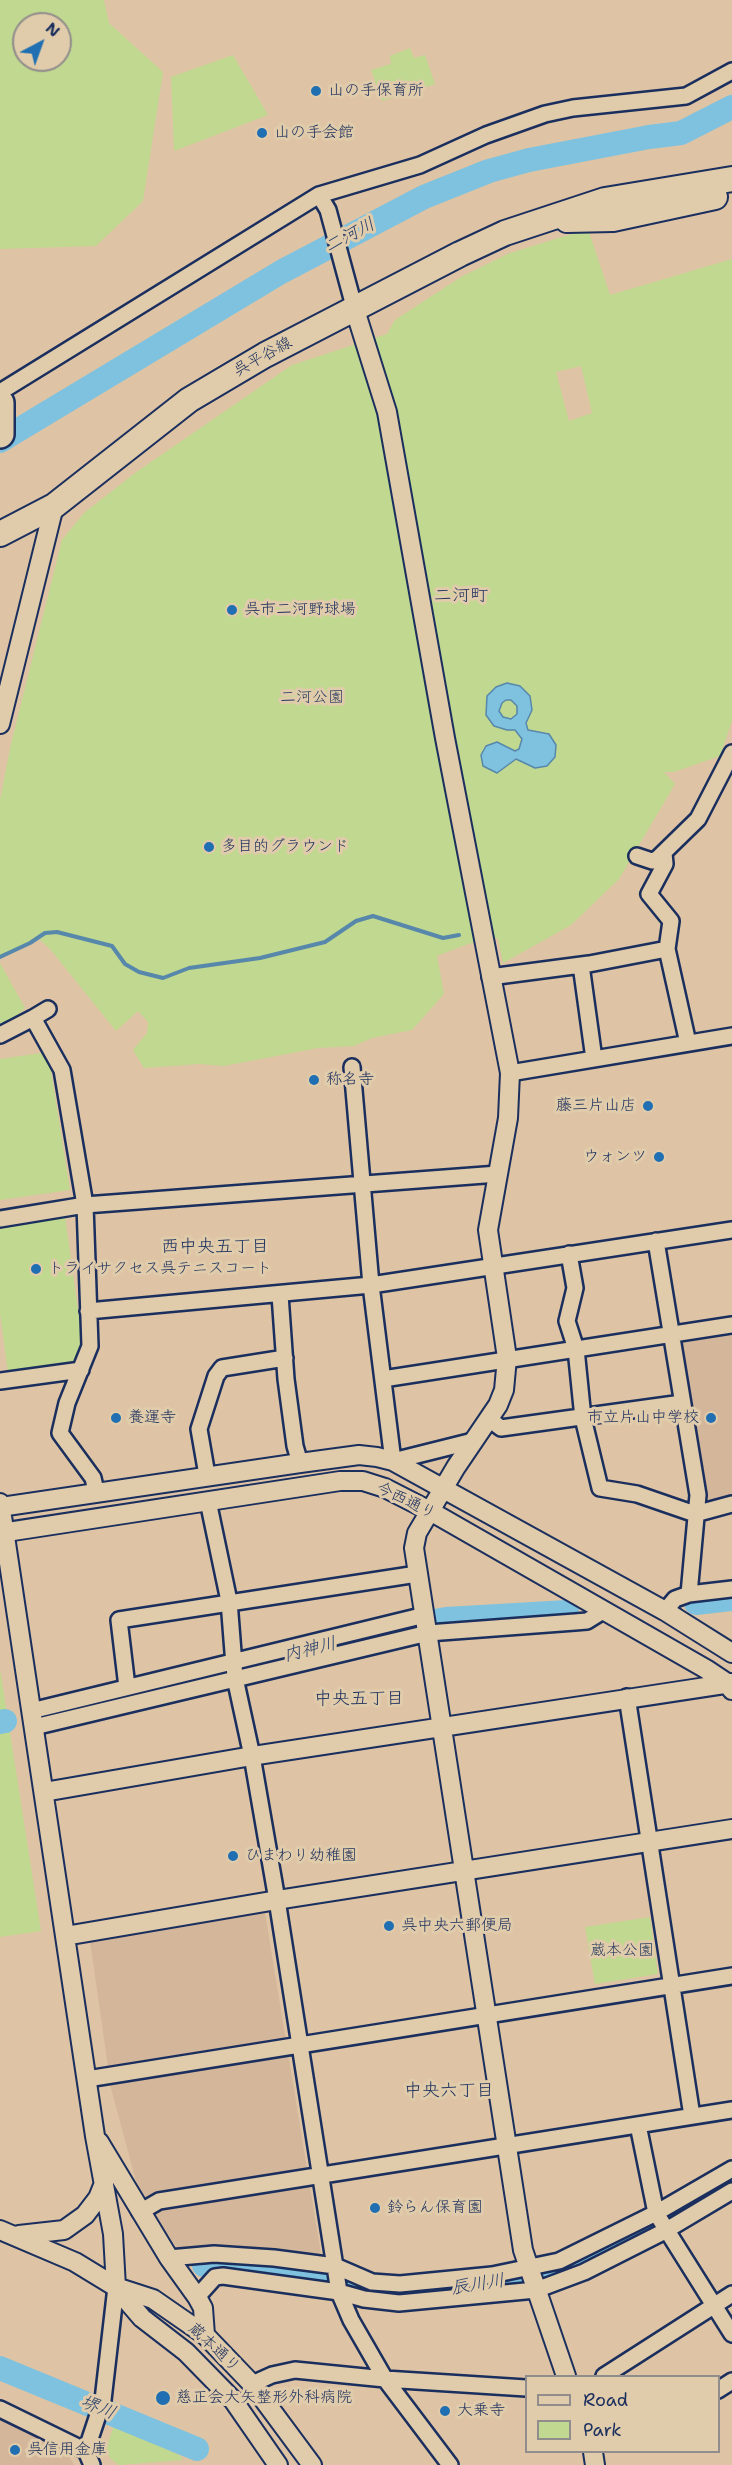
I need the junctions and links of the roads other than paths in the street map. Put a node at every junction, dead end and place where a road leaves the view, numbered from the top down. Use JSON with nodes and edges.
{"nodes":[{"id":1,"x":732,"y":71,"type":"edge"},
{"id":2,"x":732,"y":179,"type":"edge"},
{"id":3,"x":732,"y":194,"type":"edge"},
{"id":4,"x":320,"y":195,"type":"junction"},
{"id":5,"x":549,"y":220,"type":"junction"},
{"id":6,"x":355,"y":310,"type":"junction"},
{"id":7,"x":0,"y":392,"type":"edge"},
{"id":8,"x":0,"y":403,"type":"edge"},
{"id":9,"x":0,"y":434,"type":"edge"},
{"id":10,"x":54,"y":506,"type":"junction"},
{"id":11,"x":0,"y":534,"type":"edge"},
{"id":12,"x":0,"y":724,"type":"edge"},
{"id":13,"x":732,"y":753,"type":"edge"},
{"id":14,"x":663,"y":853,"type":"junction"},
{"id":15,"x":637,"y":856,"type":"dead end"},
{"id":16,"x":667,"y":950,"type":"junction"},
{"id":17,"x":581,"y":965,"type":"junction"},
{"id":18,"x":490,"y":977,"type":"junction"},
{"id":19,"x":48,"y":1010,"type":"dead end"},
{"id":20,"x":33,"y":1018,"type":"junction"},
{"id":21,"x":0,"y":1035,"type":"edge"},
{"id":22,"x":732,"y":1036,"type":"edge"},
{"id":23,"x":688,"y":1043,"type":"junction"},
{"id":24,"x":594,"y":1059,"type":"junction"},
{"id":25,"x":352,"y":1067,"type":"dead end"},
{"id":26,"x":510,"y":1072,"type":"junction"},
{"id":27,"x":498,"y":1174,"type":"junction"},
{"id":28,"x":361,"y":1185,"type":"junction"},
{"id":29,"x":85,"y":1205,"type":"junction"},
{"id":30,"x":0,"y":1219,"type":"edge"},
{"id":31,"x":732,"y":1230,"type":"edge"},
{"id":32,"x":656,"y":1241,"type":"junction"},
{"id":33,"x":569,"y":1254,"type":"junction"},
{"id":34,"x":494,"y":1266,"type":"junction"},
{"id":35,"x":370,"y":1285,"type":"junction"},
{"id":36,"x":280,"y":1295,"type":"junction"},
{"id":37,"x":88,"y":1311,"type":"junction"},
{"id":38,"x":732,"y":1325,"type":"edge"},
{"id":39,"x":670,"y":1335,"type":"junction"},
{"id":40,"x":576,"y":1348,"type":"junction"},
{"id":41,"x":285,"y":1358,"type":"junction"},
{"id":42,"x":507,"y":1358,"type":"junction"},
{"id":43,"x":81,"y":1370,"type":"junction"},
{"id":44,"x":383,"y":1379,"type":"junction"},
{"id":45,"x":0,"y":1380,"type":"edge"},
{"id":46,"x":682,"y":1403,"type":"junction"},
{"id":47,"x":583,"y":1418,"type":"junction"},
{"id":48,"x":489,"y":1419,"type":"junction"},
{"id":49,"x":473,"y":1441,"type":"junction"},
{"id":50,"x":393,"y":1461,"type":"junction"},
{"id":51,"x":300,"y":1462,"type":"junction"},
{"id":52,"x":207,"y":1475,"type":"junction"},
{"id":53,"x":443,"y":1490,"type":"junction"},
{"id":54,"x":96,"y":1491,"type":"junction"},
{"id":55,"x":208,"y":1501,"type":"junction"},
{"id":56,"x":732,"y":1504,"type":"edge"},
{"id":57,"x":0,"y":1506,"type":"edge"},
{"id":58,"x":430,"y":1511,"type":"junction"},
{"id":59,"x":696,"y":1514,"type":"junction"},
{"id":60,"x":2,"y":1533,"type":"edge"},
{"id":61,"x":417,"y":1574,"type":"junction"},
{"id":62,"x":732,"y":1589,"type":"edge"},
{"id":63,"x":689,"y":1594,"type":"junction"},
{"id":64,"x":229,"y":1601,"type":"junction"},
{"id":65,"x":603,"y":1611,"type":"junction"},
{"id":66,"x":665,"y":1611,"type":"junction"},
{"id":67,"x":426,"y":1624,"type":"junction"},
{"id":68,"x":732,"y":1642,"type":"edge"},
{"id":69,"x":732,"y":1653,"type":"edge"},
{"id":70,"x":235,"y":1669,"type":"junction"},
{"id":71,"x":730,"y":1685,"type":"edge"},
{"id":72,"x":127,"y":1687,"type":"junction"},
{"id":73,"x":627,"y":1697,"type":"junction"},
{"id":74,"x":32,"y":1719,"type":"junction"},
{"id":75,"x":443,"y":1726,"type":"junction"},
{"id":76,"x":252,"y":1756,"type":"junction"},
{"id":77,"x":44,"y":1792,"type":"junction"},
{"id":78,"x":732,"y":1829,"type":"edge"},
{"id":79,"x":649,"y":1841,"type":"junction"},
{"id":80,"x":465,"y":1870,"type":"junction"},
{"id":81,"x":277,"y":1900,"type":"junction"},
{"id":82,"x":65,"y":1936,"type":"junction"},
{"id":83,"x":732,"y":1977,"type":"edge"},
{"id":84,"x":672,"y":1985,"type":"junction"},
{"id":85,"x":487,"y":2014,"type":"junction"},
{"id":86,"x":300,"y":2044,"type":"junction"},
{"id":87,"x":87,"y":2079,"type":"junction"},
{"id":88,"x":732,"y":2110,"type":"edge"},
{"id":89,"x":692,"y":2116,"type":"junction"},
{"id":90,"x":638,"y":2125,"type":"junction"},
{"id":91,"x":95,"y":2136,"type":"junction"},
{"id":92,"x":507,"y":2146,"type":"junction"},
{"id":93,"x":732,"y":2169,"type":"edge"},
{"id":94,"x":321,"y":2174,"type":"junction"},
{"id":95,"x":104,"y":2183,"type":"junction"},
{"id":96,"x":732,"y":2191,"type":"edge"},
{"id":97,"x":140,"y":2212,"type":"junction"},
{"id":98,"x":656,"y":2213,"type":"junction"},
{"id":99,"x":665,"y":2231,"type":"junction"},
{"id":100,"x":7,"y":2233,"type":"edge"},
{"id":101,"x":169,"y":2258,"type":"junction"},
{"id":102,"x":335,"y":2266,"type":"junction"},
{"id":103,"x":529,"y":2268,"type":"junction"},
{"id":104,"x":116,"y":2287,"type":"junction"},
{"id":105,"x":536,"y":2290,"type":"junction"},
{"id":106,"x":339,"y":2292,"type":"junction"},
{"id":107,"x":732,"y":2294,"type":"edge"},
{"id":108,"x":197,"y":2297,"type":"junction"},
{"id":109,"x":714,"y":2306,"type":"junction"},
{"id":110,"x":732,"y":2334,"type":"edge"},
{"id":111,"x":205,"y":2335,"type":"junction"},
{"id":112,"x":566,"y":2375,"type":"edge"},
{"id":113,"x":606,"y":2375,"type":"edge"},
{"id":114,"x":385,"y":2379,"type":"junction"},
{"id":115,"x":252,"y":2384,"type":"junction"},
{"id":116,"x":525,"y":2388,"type":"edge"},
{"id":117,"x":0,"y":2409,"type":"edge"},
{"id":118,"x":89,"y":2458,"type":"edge"},
{"id":119,"x":278,"y":2465,"type":"edge"},
{"id":120,"x":312,"y":2465,"type":"edge"},
{"id":121,"x":450,"y":2465,"type":"edge"}],
"edges":[{"from":1,"to":4,"type":"street"},
{"from":2,"to":5,"type":"main road","name":"呉平谷線"},
{"from":3,"to":5,"type":"main road","name":"呉平谷線"},
{"from":4,"to":6,"type":"street"},
{"from":4,"to":7,"type":"street"},
{"from":5,"to":6,"type":"main road","name":"呉平谷線"},
{"from":6,"to":10,"type":"main road","name":"呉平谷線"},
{"from":6,"to":18,"type":"street"},
{"from":8,"to":9,"type":"highway"},
{"from":10,"to":11,"type":"main road","name":"呉平谷線"},
{"from":10,"to":12,"type":"street"},
{"from":13,"to":14,"type":"street"},
{"from":14,"to":15,"type":"street"},
{"from":14,"to":16,"type":"street"},
{"from":16,"to":17,"type":"street"},
{"from":16,"to":23,"type":"street"},
{"from":17,"to":18,"type":"street"},
{"from":17,"to":24,"type":"street"},
{"from":18,"to":26,"type":"street"},
{"from":19,"to":20,"type":"street"},
{"from":20,"to":21,"type":"street"},
{"from":20,"to":29,"type":"street"},
{"from":22,"to":23,"type":"street"},
{"from":23,"to":24,"type":"street"},
{"from":24,"to":26,"type":"street"},
{"from":25,"to":28,"type":"street"},
{"from":26,"to":27,"type":"street"},
{"from":27,"to":28,"type":"street"},
{"from":27,"to":34,"type":"street"},
{"from":28,"to":29,"type":"street"},
{"from":28,"to":35,"type":"street"},
{"from":29,"to":30,"type":"street"},
{"from":29,"to":37,"type":"street"},
{"from":31,"to":32,"type":"street"},
{"from":32,"to":33,"type":"street"},
{"from":32,"to":39,"type":"street"},
{"from":33,"to":34,"type":"street"},
{"from":33,"to":40,"type":"street"},
{"from":34,"to":35,"type":"street"},
{"from":34,"to":42,"type":"street"},
{"from":35,"to":36,"type":"street"},
{"from":35,"to":44,"type":"street"},
{"from":36,"to":37,"type":"street"},
{"from":36,"to":41,"type":"street"},
{"from":37,"to":43,"type":"street"},
{"from":38,"to":39,"type":"street"},
{"from":39,"to":40,"type":"street"},
{"from":39,"to":46,"type":"street"},
{"from":40,"to":42,"type":"street"},
{"from":40,"to":47,"type":"street"},
{"from":41,"to":51,"type":"street"},
{"from":41,"to":52,"type":"street"},
{"from":42,"to":44,"type":"street"},
{"from":42,"to":48,"type":"street"},
{"from":43,"to":45,"type":"street"},
{"from":43,"to":54,"type":"street"},
{"from":44,"to":50,"type":"street"},
{"from":46,"to":47,"type":"street"},
{"from":46,"to":59,"type":"street"},
{"from":47,"to":48,"type":"street"},
{"from":47,"to":59,"type":"street"},
{"from":48,"to":49,"type":"street"},
{"from":49,"to":50,"type":"street"},
{"from":49,"to":53,"type":"street"},
{"from":50,"to":51,"type":"street","name":"今西通り"},
{"from":50,"to":53,"type":"street","name":"今西通り"},
{"from":51,"to":52,"type":"street","name":"今西通り"},
{"from":52,"to":54,"type":"street","name":"今西通り"},
{"from":53,"to":58,"type":"street"},
{"from":53,"to":66,"type":"street","name":"今西通り"},
{"from":54,"to":57,"type":"street","name":"今西通り"},
{"from":55,"to":58,"type":"street","name":"今西通り"},
{"from":55,"to":60,"type":"street","name":"今西通り"},
{"from":55,"to":64,"type":"street"},
{"from":56,"to":59,"type":"street"},
{"from":57,"to":60,"type":"street"},
{"from":58,"to":61,"type":"street"},
{"from":58,"to":65,"type":"street","name":"今西通り"},
{"from":59,"to":63,"type":"street"},
{"from":60,"to":74,"type":"street"},
{"from":61,"to":64,"type":"street"},
{"from":61,"to":67,"type":"street"},
{"from":62,"to":63,"type":"street"},
{"from":63,"to":66,"type":"street"},
{"from":64,"to":70,"type":"street"},
{"from":64,"to":72,"type":"street"},
{"from":65,"to":67,"type":"street"},
{"from":65,"to":71,"type":"street","name":"今西通り"},
{"from":66,"to":68,"type":"street"},
{"from":66,"to":69,"type":"street","name":"今西通り"},
{"from":67,"to":70,"type":"street"},
{"from":67,"to":75,"type":"street"},
{"from":70,"to":72,"type":"street"},
{"from":70,"to":74,"type":"street"},
{"from":70,"to":76,"type":"street"},
{"from":71,"to":73,"type":"street"},
{"from":72,"to":74,"type":"street"},
{"from":73,"to":75,"type":"street"},
{"from":73,"to":79,"type":"street"},
{"from":74,"to":77,"type":"street"},
{"from":75,"to":76,"type":"street"},
{"from":75,"to":80,"type":"street"},
{"from":76,"to":77,"type":"street"},
{"from":76,"to":81,"type":"street"},
{"from":77,"to":82,"type":"street"},
{"from":78,"to":79,"type":"street"},
{"from":79,"to":80,"type":"street"},
{"from":79,"to":84,"type":"street"},
{"from":80,"to":81,"type":"street"},
{"from":80,"to":85,"type":"street"},
{"from":81,"to":82,"type":"street"},
{"from":81,"to":86,"type":"street"},
{"from":82,"to":87,"type":"street"},
{"from":83,"to":84,"type":"street"},
{"from":84,"to":85,"type":"street"},
{"from":84,"to":89,"type":"street"},
{"from":85,"to":86,"type":"street"},
{"from":85,"to":92,"type":"street"},
{"from":86,"to":87,"type":"street"},
{"from":86,"to":94,"type":"street"},
{"from":87,"to":91,"type":"street"},
{"from":88,"to":89,"type":"street"},
{"from":89,"to":90,"type":"street"},
{"from":90,"to":92,"type":"street"},
{"from":90,"to":98,"type":"street"},
{"from":91,"to":95,"type":"street"},
{"from":91,"to":97,"type":"street"},
{"from":92,"to":94,"type":"street"},
{"from":92,"to":103,"type":"street"},
{"from":93,"to":98,"type":"street"},
{"from":94,"to":97,"type":"street"},
{"from":94,"to":102,"type":"street"},
{"from":95,"to":100,"type":"street"},
{"from":95,"to":104,"type":"street"},
{"from":96,"to":99,"type":"street"},
{"from":97,"to":101,"type":"street"},
{"from":98,"to":99,"type":"street"},
{"from":98,"to":103,"type":"street"},
{"from":99,"to":105,"type":"street"},
{"from":99,"to":109,"type":"street"},
{"from":100,"to":104,"type":"street","name":"蔵本通り"},
{"from":101,"to":102,"type":"street"},
{"from":101,"to":108,"type":"street"},
{"from":102,"to":103,"type":"street"},
{"from":102,"to":106,"type":"street"},
{"from":103,"to":105,"type":"street"},
{"from":104,"to":111,"type":"street","name":"蔵本通り"},
{"from":104,"to":118,"type":"street"},
{"from":104,"to":119,"type":"street","name":"蔵本通り"},
{"from":105,"to":106,"type":"street"},
{"from":105,"to":112,"type":"street"},
{"from":106,"to":108,"type":"street"},
{"from":106,"to":114,"type":"street"},
{"from":107,"to":109,"type":"street"},
{"from":108,"to":111,"type":"street"},
{"from":109,"to":110,"type":"street"},
{"from":109,"to":113,"type":"street"},
{"from":111,"to":115,"type":"street","name":"蔵本通り"},
{"from":114,"to":115,"type":"street"},
{"from":114,"to":116,"type":"street"},
{"from":114,"to":121,"type":"street"},
{"from":115,"to":120,"type":"street","name":"蔵本通り"},
{"from":117,"to":118,"type":"street"}]}
